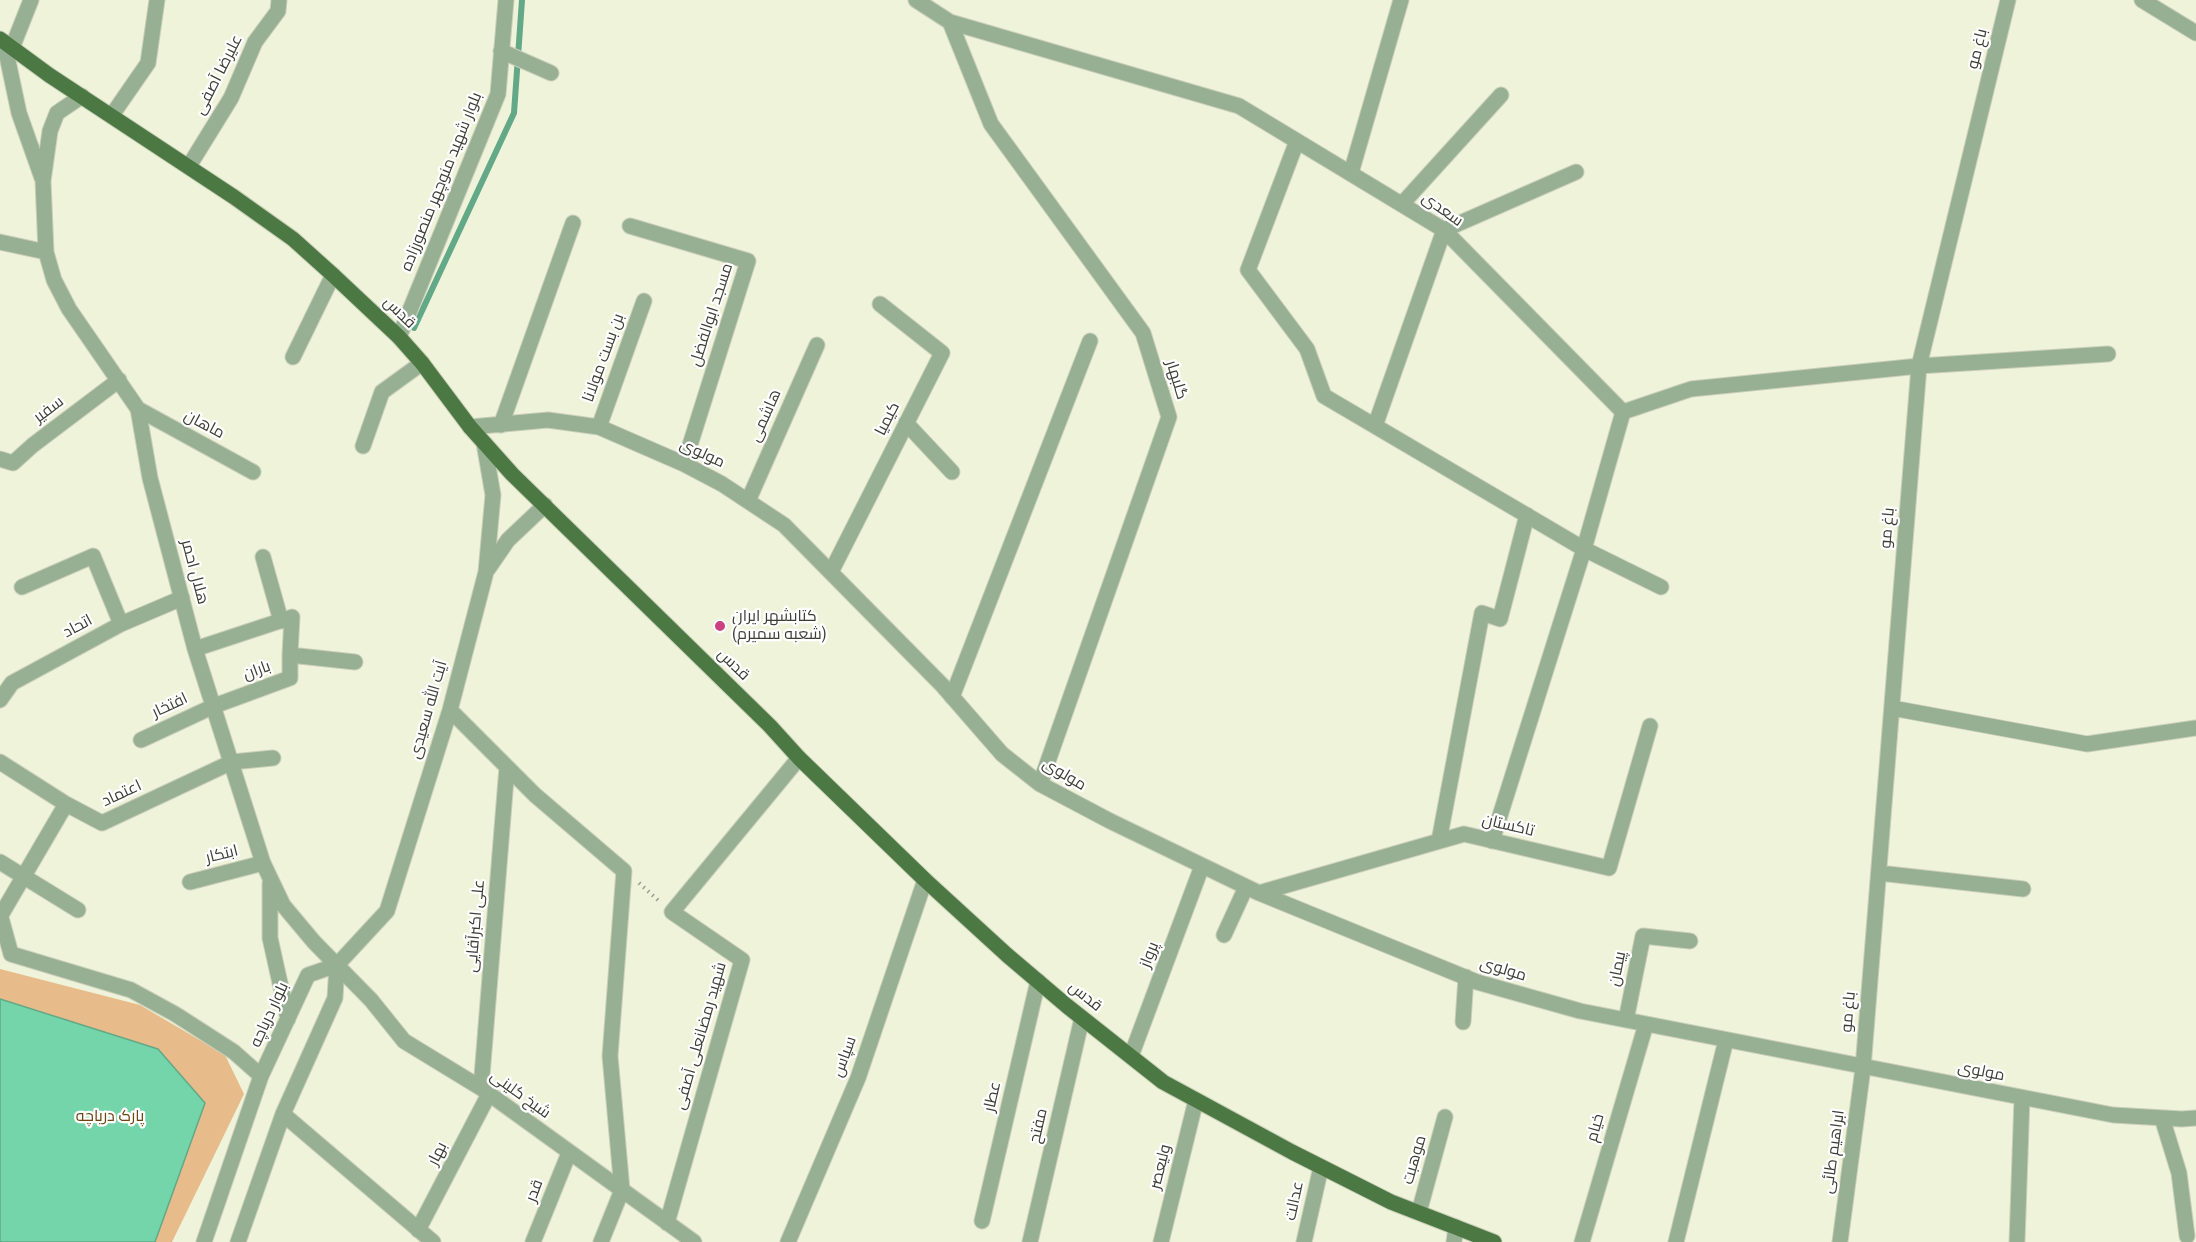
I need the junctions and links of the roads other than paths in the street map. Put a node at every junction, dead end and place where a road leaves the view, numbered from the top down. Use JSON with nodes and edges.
{"nodes":[{"id":1,"x":31,"y":0,"type":"edge"},
{"id":2,"x":157,"y":0,"type":"edge"},
{"id":3,"x":279,"y":0,"type":"edge"},
{"id":4,"x":506,"y":0,"type":"edge"},
{"id":5,"x":916,"y":0,"type":"edge"},
{"id":6,"x":1401,"y":0,"type":"edge"},
{"id":7,"x":2008,"y":0,"type":"edge"},
{"id":8,"x":2142,"y":0,"type":"edge"},
{"id":9,"x":950,"y":22,"type":"junction"},
{"id":10,"x":2196,"y":33,"type":"edge"},
{"id":11,"x":5,"y":43,"type":"edge"},
{"id":12,"x":506,"y":53,"type":"junction"},
{"id":13,"x":550,"y":73,"type":"dead end"},
{"id":14,"x":1501,"y":95,"type":"dead end"},
{"id":15,"x":82,"y":96,"type":"junction"},
{"id":16,"x":112,"y":115,"type":"junction"},
{"id":17,"x":1297,"y":141,"type":"junction"},
{"id":18,"x":189,"y":166,"type":"junction"},
{"id":19,"x":1576,"y":172,"type":"dead end"},
{"id":20,"x":1351,"y":173,"type":"junction"},
{"id":21,"x":44,"y":181,"type":"junction"},
{"id":22,"x":1402,"y":204,"type":"junction"},
{"id":23,"x":573,"y":223,"type":"dead end"},
{"id":24,"x":630,"y":226,"type":"dead end"},
{"id":25,"x":1444,"y":230,"type":"junction"},
{"id":26,"x":0,"y":242,"type":"edge"},
{"id":27,"x":46,"y":252,"type":"junction"},
{"id":28,"x":333,"y":275,"type":"junction"},
{"id":29,"x":644,"y":301,"type":"dead end"},
{"id":30,"x":880,"y":304,"type":"dead end"},
{"id":31,"x":399,"y":337,"type":"junction"},
{"id":32,"x":1090,"y":341,"type":"dead end"},
{"id":33,"x":817,"y":345,"type":"dead end"},
{"id":34,"x":2108,"y":354,"type":"dead end"},
{"id":35,"x":293,"y":357,"type":"dead end"},
{"id":36,"x":422,"y":363,"type":"junction"},
{"id":37,"x":1919,"y":366,"type":"junction"},
{"id":38,"x":119,"y":380,"type":"junction"},
{"id":39,"x":138,"y":409,"type":"junction"},
{"id":40,"x":1623,"y":412,"type":"junction"},
{"id":41,"x":906,"y":423,"type":"junction"},
{"id":42,"x":501,"y":424,"type":"junction"},
{"id":43,"x":1375,"y":426,"type":"junction"},
{"id":44,"x":470,"y":427,"type":"junction"},
{"id":45,"x":599,"y":427,"type":"junction"},
{"id":46,"x":484,"y":443,"type":"junction"},
{"id":47,"x":363,"y":446,"type":"dead end"},
{"id":48,"x":0,"y":459,"type":"edge"},
{"id":49,"x":684,"y":464,"type":"junction"},
{"id":50,"x":253,"y":472,"type":"dead end"},
{"id":51,"x":952,"y":472,"type":"dead end"},
{"id":52,"x":748,"y":501,"type":"junction"},
{"id":53,"x":545,"y":505,"type":"junction"},
{"id":54,"x":1527,"y":515,"type":"junction"},
{"id":55,"x":1584,"y":549,"type":"junction"},
{"id":56,"x":264,"y":557,"type":"dead end"},
{"id":57,"x":486,"y":572,"type":"junction"},
{"id":58,"x":831,"y":572,"type":"junction"},
{"id":59,"x":22,"y":587,"type":"dead end"},
{"id":60,"x":1661,"y":587,"type":"dead end"},
{"id":61,"x":182,"y":598,"type":"junction"},
{"id":62,"x":281,"y":621,"type":"junction"},
{"id":63,"x":121,"y":624,"type":"junction"},
{"id":64,"x":195,"y":649,"type":"junction"},
{"id":65,"x":290,"y":655,"type":"junction"},
{"id":66,"x":355,"y":662,"type":"dead end"},
{"id":67,"x":952,"y":696,"type":"junction"},
{"id":68,"x":0,"y":700,"type":"edge"},
{"id":69,"x":214,"y":706,"type":"junction"},
{"id":70,"x":1892,"y":708,"type":"junction"},
{"id":71,"x":450,"y":710,"type":"junction"},
{"id":72,"x":1650,"y":726,"type":"dead end"},
{"id":73,"x":2196,"y":728,"type":"edge"},
{"id":74,"x":141,"y":740,"type":"dead end"},
{"id":75,"x":273,"y":758,"type":"dead end"},
{"id":76,"x":799,"y":758,"type":"junction"},
{"id":77,"x":0,"y":762,"type":"edge"},
{"id":78,"x":232,"y":762,"type":"junction"},
{"id":79,"x":507,"y":767,"type":"junction"},
{"id":80,"x":1040,"y":784,"type":"junction"},
{"id":81,"x":66,"y":804,"type":"junction"},
{"id":82,"x":1439,"y":841,"type":"junction"},
{"id":83,"x":1492,"y":841,"type":"junction"},
{"id":84,"x":0,"y":862,"type":"edge"},
{"id":85,"x":1202,"y":866,"type":"junction"},
{"id":86,"x":267,"y":870,"type":"junction"},
{"id":87,"x":1878,"y":873,"type":"junction"},
{"id":88,"x":24,"y":876,"type":"junction"},
{"id":89,"x":925,"y":880,"type":"junction"},
{"id":90,"x":190,"y":882,"type":"dead end"},
{"id":91,"x":2023,"y":889,"type":"dead end"},
{"id":92,"x":1252,"y":890,"type":"junction"},
{"id":93,"x":78,"y":910,"type":"dead end"},
{"id":94,"x":0,"y":915,"type":"edge"},
{"id":95,"x":1224,"y":935,"type":"dead end"},
{"id":96,"x":1690,"y":941,"type":"dead end"},
{"id":97,"x":337,"y":965,"type":"junction"},
{"id":98,"x":1466,"y":977,"type":"junction"},
{"id":99,"x":1038,"y":981,"type":"junction"},
{"id":100,"x":1082,"y":1018,"type":"junction"},
{"id":101,"x":288,"y":1019,"type":"junction"},
{"id":102,"x":1626,"y":1020,"type":"junction"},
{"id":103,"x":1464,"y":1022,"type":"dead end"},
{"id":104,"x":1646,"y":1024,"type":"junction"},
{"id":105,"x":1726,"y":1040,"type":"junction"},
{"id":106,"x":1131,"y":1056,"type":"junction"},
{"id":107,"x":1863,"y":1068,"type":"junction"},
{"id":108,"x":261,"y":1076,"type":"junction"},
{"id":109,"x":485,"y":1091,"type":"junction"},
{"id":110,"x":2022,"y":1098,"type":"junction"},
{"id":111,"x":1196,"y":1100,"type":"junction"},
{"id":112,"x":283,"y":1114,"type":"junction"},
{"id":113,"x":1445,"y":1117,"type":"dead end"},
{"id":114,"x":2162,"y":1118,"type":"junction"},
{"id":115,"x":2196,"y":1118,"type":"edge"},
{"id":116,"x":569,"y":1153,"type":"junction"},
{"id":117,"x":1321,"y":1167,"type":"junction"},
{"id":118,"x":622,"y":1190,"type":"junction"},
{"id":119,"x":1419,"y":1212,"type":"junction"},
{"id":120,"x":982,"y":1221,"type":"dead end"},
{"id":121,"x":667,"y":1222,"type":"junction"},
{"id":122,"x":418,"y":1230,"type":"junction"},
{"id":123,"x":1455,"y":1235,"type":"edge"},
{"id":124,"x":2187,"y":1236,"type":"dead end"},
{"id":125,"x":204,"y":1242,"type":"edge"},
{"id":126,"x":238,"y":1242,"type":"edge"},
{"id":127,"x":433,"y":1242,"type":"edge"},
{"id":128,"x":533,"y":1242,"type":"edge"},
{"id":129,"x":601,"y":1242,"type":"edge"},
{"id":130,"x":694,"y":1242,"type":"edge"},
{"id":131,"x":788,"y":1242,"type":"edge"},
{"id":132,"x":1030,"y":1242,"type":"edge"},
{"id":133,"x":1161,"y":1242,"type":"edge"},
{"id":134,"x":1305,"y":1242,"type":"edge"},
{"id":135,"x":1494,"y":1242,"type":"edge"},
{"id":136,"x":1582,"y":1242,"type":"edge"},
{"id":137,"x":1676,"y":1242,"type":"edge"},
{"id":138,"x":1840,"y":1242,"type":"edge"},
{"id":139,"x":2017,"y":1242,"type":"edge"}],
"edges":[{"from":1,"to":11,"type":"street"},
{"from":2,"to":16,"type":"street"},
{"from":3,"to":18,"type":"street","name":"علیرضا آصفی"},
{"from":4,"to":12,"type":"street","name":"بلوار شهید منوچهر منصورزاده"},
{"from":5,"to":9,"type":"street","name":"سعدی"},
{"from":6,"to":20,"type":"street"},
{"from":7,"to":37,"type":"street","name":"باغ مو"},
{"from":8,"to":10,"type":"street"},
{"from":9,"to":17,"type":"street","name":"سعدی"},
{"from":9,"to":80,"type":"street","name":"گلبهار"},
{"from":11,"to":15,"type":"main road","name":"قدس"},
{"from":11,"to":21,"type":"street"},
{"from":12,"to":13,"type":"street"},
{"from":12,"to":31,"type":"street","name":"بلوار شهید منوچهر منصورزاده"},
{"from":14,"to":22,"type":"street"},
{"from":15,"to":16,"type":"main road","name":"قدس"},
{"from":15,"to":21,"type":"street"},
{"from":16,"to":18,"type":"main road","name":"قدس"},
{"from":17,"to":20,"type":"street","name":"سعدی"},
{"from":17,"to":43,"type":"street"},
{"from":18,"to":28,"type":"main road","name":"قدس"},
{"from":19,"to":25,"type":"street"},
{"from":20,"to":22,"type":"street","name":"سعدی"},
{"from":21,"to":27,"type":"street","name":"هلال احمر"},
{"from":22,"to":25,"type":"street","name":"سعدی"},
{"from":23,"to":42,"type":"street"},
{"from":24,"to":49,"type":"street","name":"مسجد ابوالفضل"},
{"from":25,"to":40,"type":"street","name":"سعدی"},
{"from":25,"to":43,"type":"street"},
{"from":26,"to":27,"type":"street"},
{"from":27,"to":38,"type":"street","name":"هلال احمر"},
{"from":28,"to":31,"type":"main road","name":"قدس"},
{"from":28,"to":35,"type":"street"},
{"from":29,"to":45,"type":"street","name":"بن بست مولانا"},
{"from":30,"to":41,"type":"street","name":"کیمیا"},
{"from":31,"to":36,"type":"main road","name":"قدس"},
{"from":32,"to":67,"type":"street"},
{"from":33,"to":52,"type":"street","name":"هاشمی"},
{"from":34,"to":37,"type":"street"},
{"from":36,"to":44,"type":"main road","name":"قدس"},
{"from":36,"to":47,"type":"street"},
{"from":37,"to":40,"type":"street"},
{"from":37,"to":70,"type":"street","name":"باغ مو"},
{"from":38,"to":39,"type":"street","name":"هلال احمر"},
{"from":38,"to":48,"type":"street","name":"سفیر"},
{"from":39,"to":50,"type":"street","name":"ماهان"},
{"from":39,"to":61,"type":"street","name":"هلال احمر"},
{"from":40,"to":55,"type":"street"},
{"from":41,"to":51,"type":"street"},
{"from":41,"to":58,"type":"street","name":"کیمیا"},
{"from":42,"to":44,"type":"street","name":"مولوی"},
{"from":42,"to":45,"type":"street","name":"مولوی"},
{"from":43,"to":54,"type":"street"},
{"from":44,"to":46,"type":"main road","name":"قدس"},
{"from":45,"to":49,"type":"street","name":"مولوی"},
{"from":46,"to":53,"type":"main road","name":"قدس"},
{"from":46,"to":57,"type":"street","name":"آیت الله سعیدی"},
{"from":49,"to":52,"type":"street","name":"مولوی"},
{"from":52,"to":58,"type":"street","name":"مولوی"},
{"from":53,"to":57,"type":"street"},
{"from":53,"to":76,"type":"main road","name":"قدس"},
{"from":54,"to":55,"type":"street"},
{"from":54,"to":82,"type":"street"},
{"from":55,"to":60,"type":"street"},
{"from":55,"to":83,"type":"street"},
{"from":56,"to":62,"type":"street"},
{"from":57,"to":71,"type":"street","name":"آیت الله سعیدی"},
{"from":58,"to":67,"type":"street","name":"مولوی"},
{"from":59,"to":63,"type":"street"},
{"from":61,"to":63,"type":"street","name":"اتحاد"},
{"from":61,"to":64,"type":"street","name":"هلال احمر"},
{"from":62,"to":64,"type":"street"},
{"from":62,"to":65,"type":"street"},
{"from":63,"to":68,"type":"street","name":"اتحاد"},
{"from":64,"to":69,"type":"street","name":"هلال احمر"},
{"from":65,"to":66,"type":"street"},
{"from":65,"to":69,"type":"street","name":"باران"},
{"from":67,"to":80,"type":"street","name":"مولوی"},
{"from":69,"to":74,"type":"street","name":"افتخار"},
{"from":69,"to":78,"type":"street","name":"هلال احمر"},
{"from":70,"to":73,"type":"street"},
{"from":70,"to":87,"type":"street","name":"باغ مو"},
{"from":71,"to":79,"type":"street"},
{"from":71,"to":97,"type":"street","name":"آیت الله سعیدی"},
{"from":72,"to":83,"type":"street","name":"تاکستان"},
{"from":75,"to":78,"type":"street"},
{"from":76,"to":89,"type":"main road","name":"قدس"},
{"from":76,"to":121,"type":"street","name":"شهید رمضانعلی آصفی"},
{"from":77,"to":81,"type":"street","name":"اعتماد"},
{"from":78,"to":81,"type":"street","name":"اعتماد"},
{"from":78,"to":86,"type":"street","name":"هلال احمر"},
{"from":79,"to":109,"type":"street","name":"علی اکبرآقایی"},
{"from":79,"to":118,"type":"street"},
{"from":80,"to":85,"type":"street","name":"مولوی"},
{"from":81,"to":88,"type":"street"},
{"from":82,"to":83,"type":"street","name":"تاکستان"},
{"from":82,"to":92,"type":"street","name":"تاکستان"},
{"from":84,"to":88,"type":"street"},
{"from":85,"to":92,"type":"street","name":"مولوی"},
{"from":85,"to":106,"type":"street","name":"پرواز"},
{"from":86,"to":90,"type":"street","name":"ابتکار"},
{"from":86,"to":97,"type":"street","name":"هلال احمر"},
{"from":86,"to":101,"type":"street"},
{"from":87,"to":91,"type":"street"},
{"from":87,"to":107,"type":"street","name":"باغ مو"},
{"from":88,"to":93,"type":"street"},
{"from":88,"to":94,"type":"street"},
{"from":89,"to":99,"type":"main road","name":"قدس"},
{"from":89,"to":131,"type":"street","name":"سپاس"},
{"from":92,"to":95,"type":"street"},
{"from":92,"to":98,"type":"street","name":"مولوی"},
{"from":94,"to":108,"type":"street"},
{"from":96,"to":102,"type":"street","name":"پیمان"},
{"from":97,"to":101,"type":"street","name":"بلوار دریاچه"},
{"from":97,"to":109,"type":"street","name":"شیخ کلینی"},
{"from":97,"to":112,"type":"street"},
{"from":98,"to":102,"type":"street","name":"مولوی"},
{"from":98,"to":103,"type":"street"},
{"from":99,"to":100,"type":"main road","name":"قدس"},
{"from":99,"to":120,"type":"street","name":"عطار"},
{"from":100,"to":106,"type":"main road","name":"قدس"},
{"from":100,"to":132,"type":"street","name":"مفتح"},
{"from":101,"to":108,"type":"street","name":"بلوار دریاچه"},
{"from":102,"to":104,"type":"street","name":"مولوی"},
{"from":104,"to":105,"type":"street","name":"مولوی"},
{"from":104,"to":136,"type":"street","name":"خیام"},
{"from":105,"to":107,"type":"street","name":"مولوی"},
{"from":105,"to":137,"type":"street"},
{"from":106,"to":111,"type":"main road","name":"قدس"},
{"from":107,"to":110,"type":"street","name":"مولوی"},
{"from":107,"to":138,"type":"street","name":"ابراهیم طائی"},
{"from":108,"to":125,"type":"street","name":"بلوار دریاچه"},
{"from":109,"to":116,"type":"street","name":"شیخ کلینی"},
{"from":109,"to":122,"type":"street","name":"بهار"},
{"from":110,"to":114,"type":"street","name":"مولوی"},
{"from":110,"to":139,"type":"street"},
{"from":111,"to":117,"type":"main road","name":"قدس"},
{"from":111,"to":133,"type":"street","name":"ولیعصر"},
{"from":112,"to":122,"type":"street"},
{"from":112,"to":126,"type":"street"},
{"from":113,"to":119,"type":"street","name":"موهبت"},
{"from":114,"to":115,"type":"street","name":"مولوی"},
{"from":114,"to":124,"type":"street"},
{"from":116,"to":118,"type":"street","name":"شیخ کلینی"},
{"from":116,"to":128,"type":"street","name":"قدر"},
{"from":117,"to":119,"type":"main road","name":"قدس"},
{"from":117,"to":134,"type":"street","name":"عدالت"},
{"from":118,"to":121,"type":"street","name":"شیخ کلینی"},
{"from":118,"to":129,"type":"street"},
{"from":119,"to":123,"type":"main road","name":"قدس"},
{"from":121,"to":130,"type":"street","name":"شیخ کلینی"},
{"from":122,"to":127,"type":"street"},
{"from":123,"to":135,"type":"main road","name":"قدس"}]}
